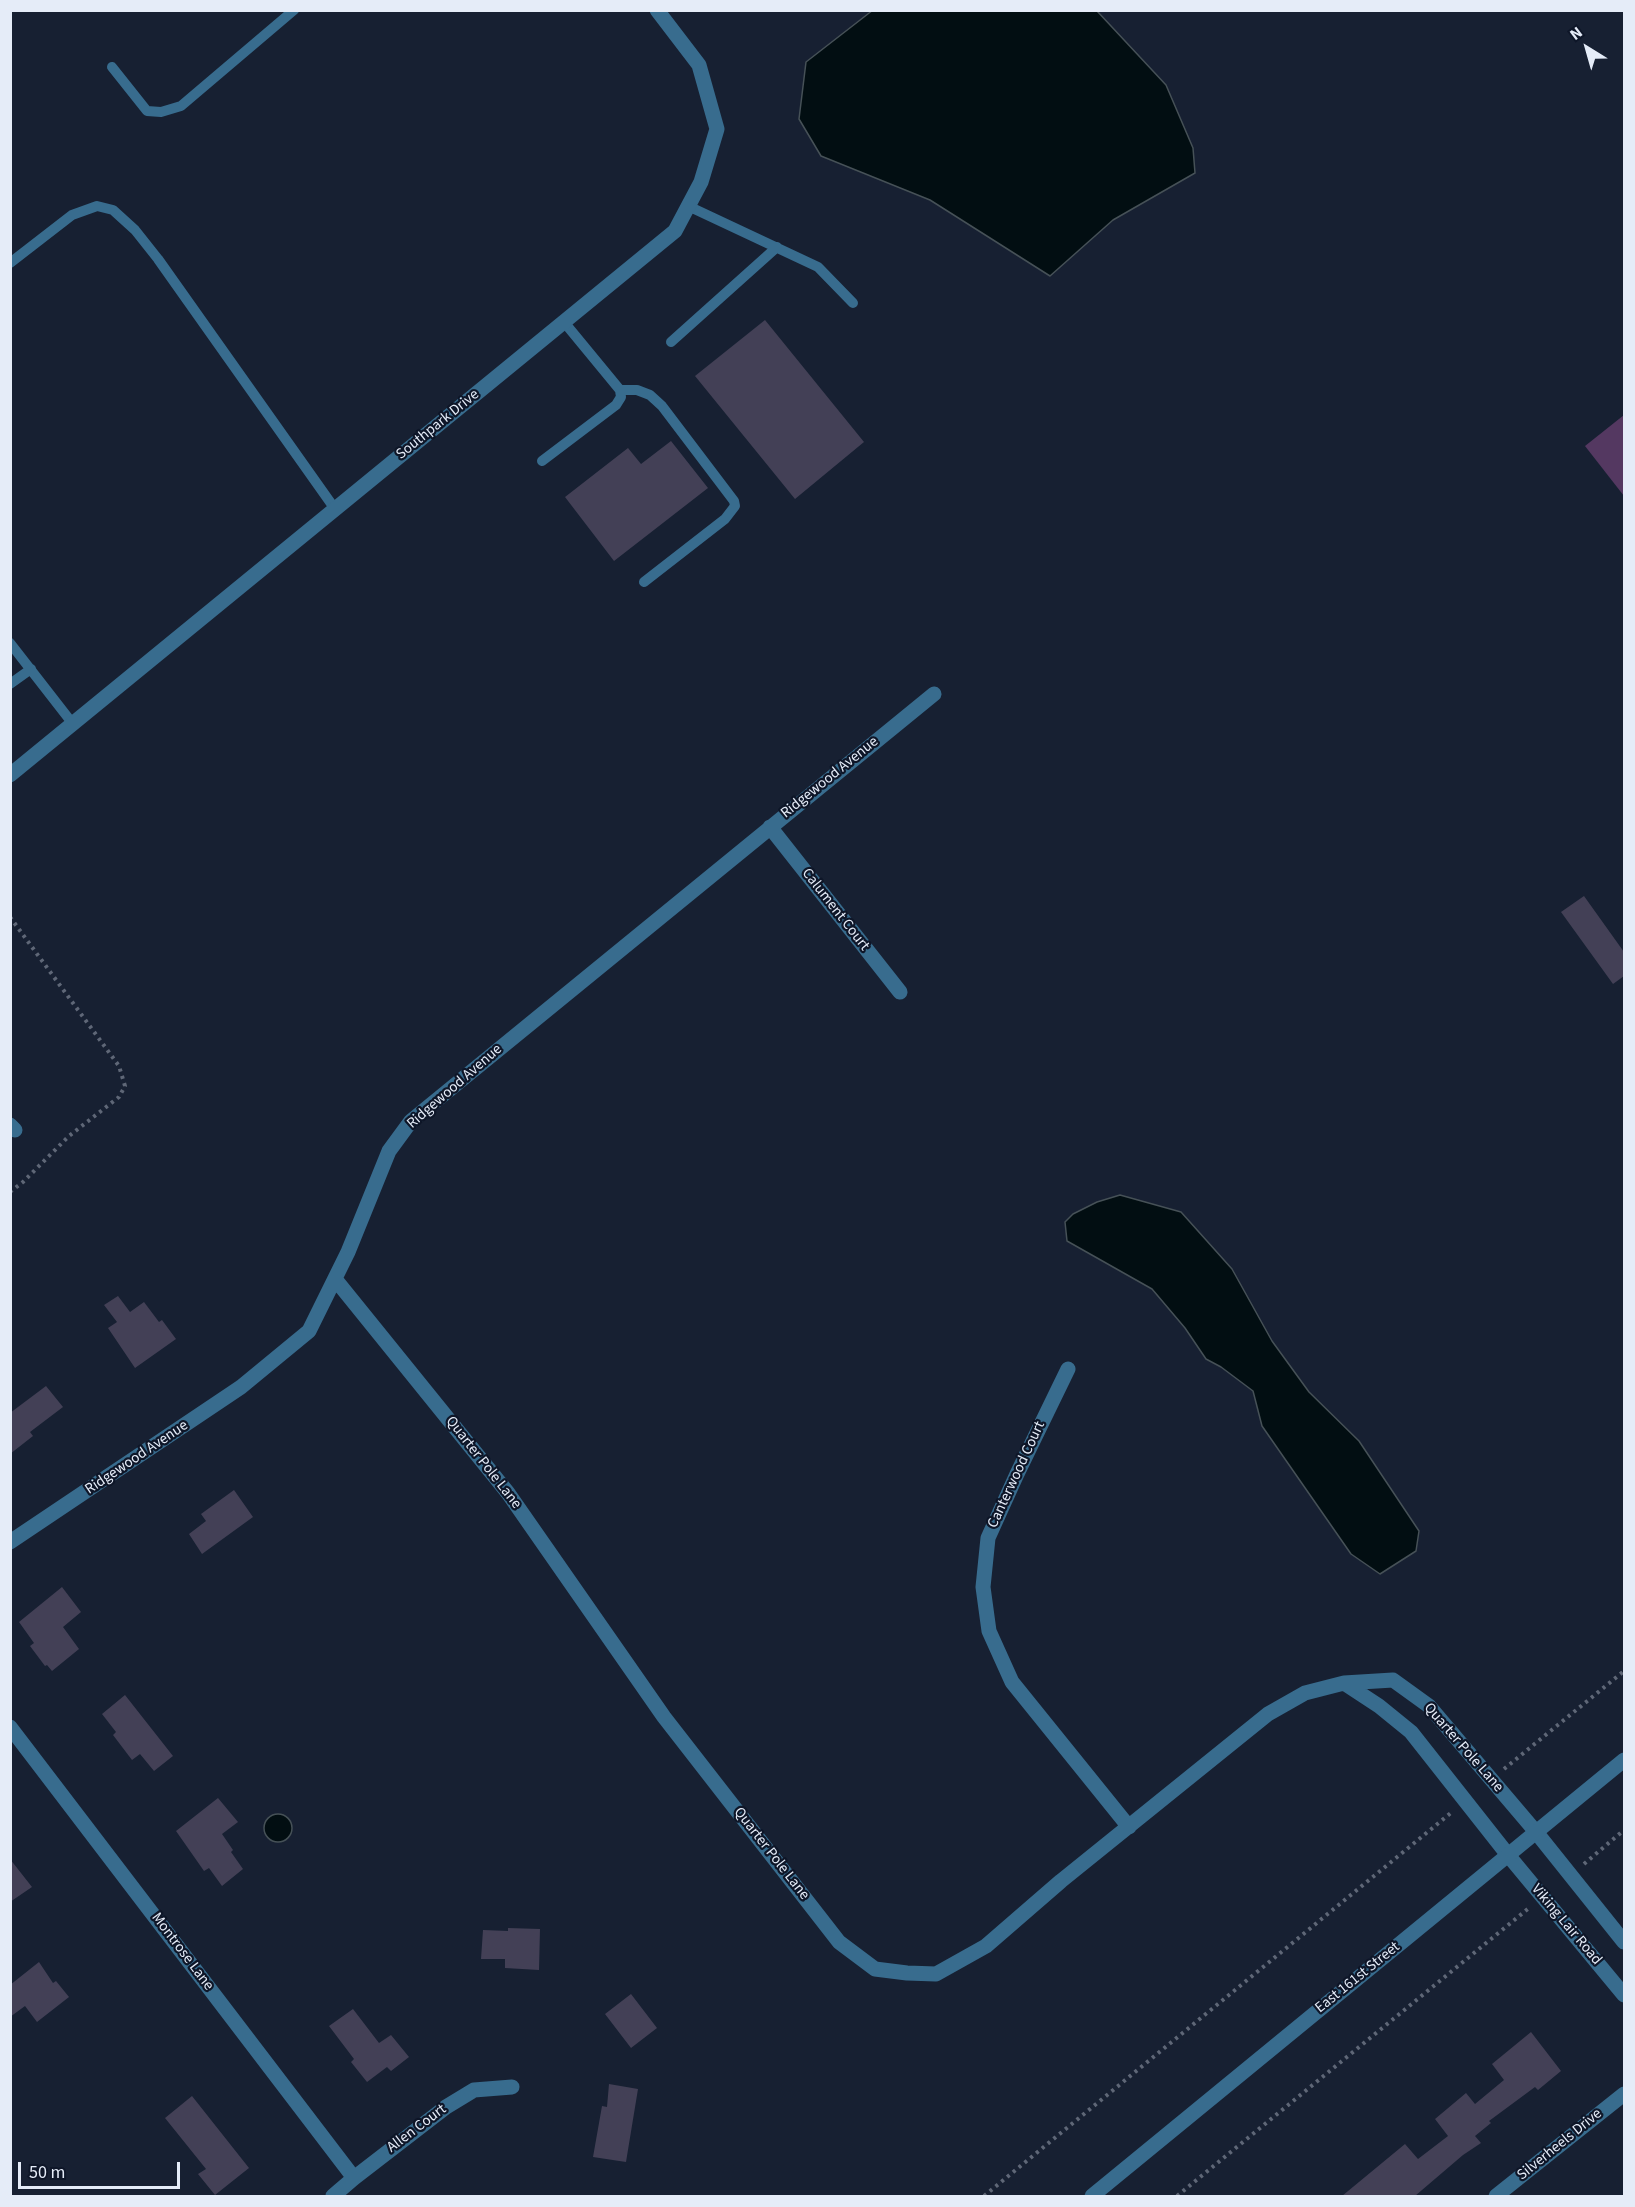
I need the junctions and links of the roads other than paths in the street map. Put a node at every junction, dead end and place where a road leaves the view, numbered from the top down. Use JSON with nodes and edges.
{"nodes":[{"id":1,"x":294,"y":10,"type":"edge"},
{"id":2,"x":657,"y":10,"type":"edge"},
{"id":3,"x":112,"y":67,"type":"dead end"},
{"id":4,"x":688,"y":206,"type":"junction"},
{"id":5,"x":777,"y":248,"type":"junction"},
{"id":6,"x":10,"y":263,"type":"edge"},
{"id":7,"x":853,"y":303,"type":"dead end"},
{"id":8,"x":564,"y":322,"type":"junction"},
{"id":9,"x":671,"y":342,"type":"dead end"},
{"id":10,"x":620,"y":390,"type":"junction"},
{"id":11,"x":542,"y":461,"type":"dead end"},
{"id":12,"x":336,"y":509,"type":"junction"},
{"id":13,"x":644,"y":582,"type":"dead end"},
{"id":14,"x":10,"y":643,"type":"edge"},
{"id":15,"x":31,"y":669,"type":"junction"},
{"id":16,"x":10,"y":684,"type":"edge"},
{"id":17,"x":934,"y":694,"type":"dead end"},
{"id":18,"x":73,"y":724,"type":"junction"},
{"id":19,"x":10,"y":776,"type":"edge"},
{"id":20,"x":770,"y":827,"type":"junction"},
{"id":21,"x":900,"y":992,"type":"dead end"},
{"id":22,"x":335,"y":1279,"type":"junction"},
{"id":23,"x":1068,"y":1369,"type":"dead end"},
{"id":24,"x":10,"y":1542,"type":"edge"},
{"id":25,"x":1344,"y":1683,"type":"junction"},
{"id":26,"x":10,"y":1726,"type":"edge"},
{"id":27,"x":1624,"y":1760,"type":"edge"},
{"id":28,"x":1129,"y":1827,"type":"junction"},
{"id":29,"x":1536,"y":1832,"type":"junction"},
{"id":30,"x":1508,"y":1855,"type":"junction"},
{"id":31,"x":1624,"y":1942,"type":"edge"},
{"id":32,"x":1624,"y":1995,"type":"edge"},
{"id":33,"x":512,"y":2087,"type":"dead end"},
{"id":34,"x":1624,"y":2094,"type":"edge"},
{"id":35,"x":354,"y":2178,"type":"junction"},
{"id":36,"x":333,"y":2196,"type":"edge"},
{"id":37,"x":1092,"y":2196,"type":"edge"},
{"id":38,"x":1496,"y":2196,"type":"edge"}],
"edges":[{"from":1,"to":3,"type":"lane"},
{"from":2,"to":4,"type":"street","name":"Southpark Drive"},
{"from":4,"to":5,"type":"lane"},
{"from":4,"to":8,"type":"street","name":"Southpark Drive"},
{"from":5,"to":7,"type":"lane"},
{"from":5,"to":9,"type":"lane"},
{"from":6,"to":12,"type":"lane"},
{"from":8,"to":10,"type":"lane"},
{"from":8,"to":12,"type":"street","name":"Southpark Drive"},
{"from":10,"to":11,"type":"lane"},
{"from":10,"to":13,"type":"lane"},
{"from":12,"to":18,"type":"street","name":"Southpark Drive"},
{"from":14,"to":15,"type":"lane"},
{"from":15,"to":16,"type":"lane"},
{"from":15,"to":18,"type":"lane"},
{"from":17,"to":20,"type":"street","name":"Ridgewood Avenue"},
{"from":18,"to":19,"type":"street","name":"Southpark Drive"},
{"from":20,"to":21,"type":"street","name":"Calument Court"},
{"from":20,"to":22,"type":"street","name":"Ridgewood Avenue"},
{"from":22,"to":24,"type":"street","name":"Ridgewood Avenue"},
{"from":22,"to":28,"type":"street","name":"Quarter Pole Lane"},
{"from":23,"to":28,"type":"street","name":"Canterwood Court"},
{"from":25,"to":28,"type":"street","name":"Quarter Pole Lane"},
{"from":25,"to":29,"type":"street","name":"Quarter Pole Lane"},
{"from":25,"to":30,"type":"street","name":"Quarter Pole Lane"},
{"from":26,"to":35,"type":"street","name":"Montrose Lane"},
{"from":27,"to":29,"type":"street","name":"East 161st Street"},
{"from":29,"to":30,"type":"street","name":"East 161st Street"},
{"from":29,"to":31,"type":"street","name":"Quarter Pole Lane"},
{"from":30,"to":32,"type":"street","name":"Viking Lair Road"},
{"from":30,"to":37,"type":"street","name":"East 161st Street"},
{"from":33,"to":35,"type":"street","name":"Allen Court"},
{"from":34,"to":38,"type":"street","name":"Silverheels Drive"},
{"from":35,"to":36,"type":"street","name":"Allen Court"}]}
